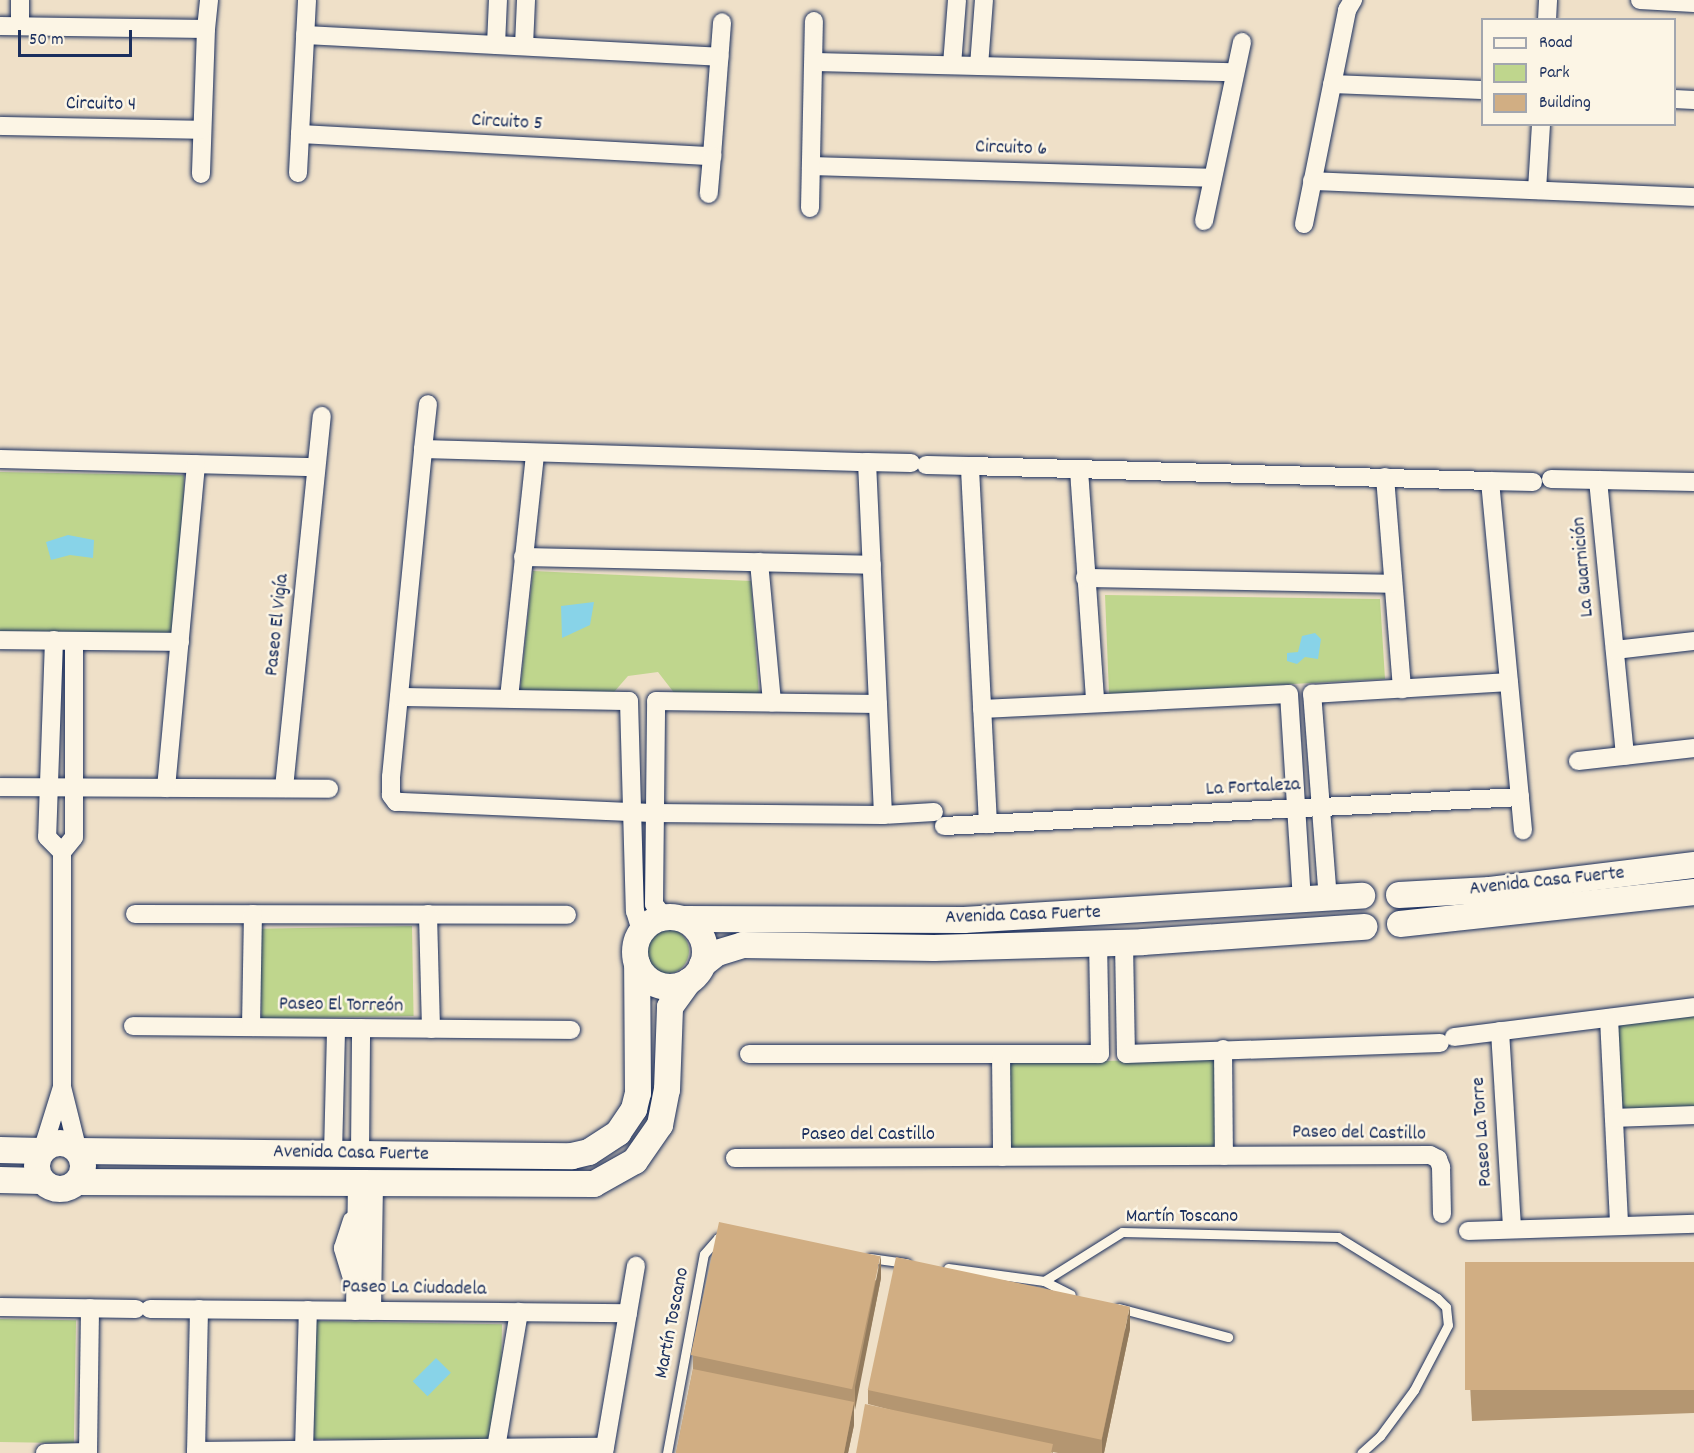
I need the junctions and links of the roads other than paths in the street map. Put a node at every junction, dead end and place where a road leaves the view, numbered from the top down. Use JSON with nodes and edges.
{"nodes":[{"id":1,"x":20,"y":0,"type":"edge"},
{"id":2,"x":209,"y":0,"type":"edge"},
{"id":3,"x":307,"y":0,"type":"edge"},
{"id":4,"x":498,"y":0,"type":"edge"},
{"id":5,"x":526,"y":0,"type":"edge"},
{"id":6,"x":957,"y":0,"type":"edge"},
{"id":7,"x":984,"y":0,"type":"edge"},
{"id":8,"x":1353,"y":0,"type":"edge"},
{"id":9,"x":1548,"y":0,"type":"edge"},
{"id":10,"x":1640,"y":0,"type":"edge"},
{"id":11,"x":1694,"y":3,"type":"edge"},
{"id":12,"x":1547,"y":18,"type":"edge"},
{"id":13,"x":814,"y":21,"type":"dead end"},
{"id":14,"x":722,"y":22,"type":"dead end"},
{"id":15,"x":0,"y":26,"type":"edge"},
{"id":16,"x":20,"y":26,"type":"junction"},
{"id":17,"x":206,"y":29,"type":"junction"},
{"id":18,"x":305,"y":35,"type":"junction"},
{"id":19,"x":1242,"y":42,"type":"dead end"},
{"id":20,"x":496,"y":45,"type":"junction"},
{"id":21,"x":524,"y":46,"type":"junction"},
{"id":22,"x":719,"y":57,"type":"junction"},
{"id":23,"x":814,"y":62,"type":"junction"},
{"id":24,"x":952,"y":65,"type":"junction"},
{"id":25,"x":979,"y":66,"type":"junction"},
{"id":26,"x":1234,"y":72,"type":"junction"},
{"id":27,"x":1332,"y":84,"type":"junction"},
{"id":28,"x":1481,"y":90,"type":"edge"},
{"id":29,"x":1676,"y":99,"type":"edge"},
{"id":30,"x":1694,"y":100,"type":"edge"},
{"id":31,"x":0,"y":126,"type":"edge"},
{"id":32,"x":1540,"y":126,"type":"edge"},
{"id":33,"x":202,"y":130,"type":"junction"},
{"id":34,"x":300,"y":134,"type":"junction"},
{"id":35,"x":712,"y":156,"type":"junction"},
{"id":36,"x":811,"y":166,"type":"junction"},
{"id":37,"x":298,"y":173,"type":"dead end"},
{"id":38,"x":201,"y":174,"type":"dead end"},
{"id":39,"x":1210,"y":178,"type":"junction"},
{"id":40,"x":1312,"y":181,"type":"junction"},
{"id":41,"x":1537,"y":190,"type":"junction"},
{"id":42,"x":709,"y":194,"type":"dead end"},
{"id":43,"x":1694,"y":197,"type":"edge"},
{"id":44,"x":810,"y":208,"type":"dead end"},
{"id":45,"x":1204,"y":221,"type":"dead end"},
{"id":46,"x":1304,"y":224,"type":"dead end"},
{"id":47,"x":428,"y":404,"type":"dead end"},
{"id":48,"x":322,"y":416,"type":"dead end"},
{"id":49,"x":423,"y":449,"type":"junction"},
{"id":50,"x":535,"y":454,"type":"junction"},
{"id":51,"x":0,"y":459,"type":"edge"},
{"id":52,"x":867,"y":462,"type":"junction"},
{"id":53,"x":196,"y":464,"type":"junction"},
{"id":54,"x":970,"y":466,"type":"junction"},
{"id":55,"x":316,"y":467,"type":"junction"},
{"id":56,"x":1079,"y":470,"type":"junction"},
{"id":57,"x":1384,"y":477,"type":"junction"},
{"id":58,"x":1598,"y":480,"type":"junction"},
{"id":59,"x":1490,"y":481,"type":"junction"},
{"id":60,"x":1694,"y":482,"type":"edge"},
{"id":61,"x":523,"y":557,"type":"junction"},
{"id":62,"x":759,"y":562,"type":"junction"},
{"id":63,"x":872,"y":565,"type":"junction"},
{"id":64,"x":1084,"y":578,"type":"junction"},
{"id":65,"x":1393,"y":584,"type":"junction"},
{"id":66,"x":0,"y":640,"type":"edge"},
{"id":67,"x":54,"y":640,"type":"junction"},
{"id":68,"x":74,"y":641,"type":"junction"},
{"id":69,"x":1694,"y":641,"type":"edge"},
{"id":70,"x":180,"y":642,"type":"junction"},
{"id":71,"x":1615,"y":650,"type":"junction"},
{"id":72,"x":1509,"y":682,"type":"junction"},
{"id":73,"x":1402,"y":689,"type":"junction"},
{"id":74,"x":399,"y":697,"type":"junction"},
{"id":75,"x":509,"y":698,"type":"junction"},
{"id":76,"x":1095,"y":701,"type":"junction"},
{"id":77,"x":772,"y":702,"type":"junction"},
{"id":78,"x":878,"y":704,"type":"junction"},
{"id":79,"x":982,"y":709,"type":"junction"},
{"id":80,"x":1694,"y":748,"type":"edge"},
{"id":81,"x":1625,"y":756,"type":"junction"},
{"id":82,"x":1578,"y":761,"type":"dead end"},
{"id":83,"x":0,"y":787,"type":"edge"},
{"id":84,"x":49,"y":787,"type":"junction"},
{"id":85,"x":74,"y":787,"type":"junction"},
{"id":86,"x":166,"y":788,"type":"junction"},
{"id":87,"x":284,"y":788,"type":"junction"},
{"id":88,"x":329,"y":789,"type":"dead end"},
{"id":89,"x":1520,"y":797,"type":"junction"},
{"id":90,"x":1323,"y":807,"type":"junction"},
{"id":91,"x":1297,"y":809,"type":"junction"},
{"id":92,"x":631,"y":811,"type":"junction"},
{"id":93,"x":652,"y":813,"type":"junction"},
{"id":94,"x":883,"y":815,"type":"junction"},
{"id":95,"x":988,"y":824,"type":"junction"},
{"id":96,"x":1523,"y":830,"type":"dead end"},
{"id":97,"x":62,"y":852,"type":"junction"},
{"id":98,"x":1694,"y":865,"type":"edge"},
{"id":99,"x":1694,"y":892,"type":"edge"},
{"id":100,"x":1400,"y":895,"type":"junction"},
{"id":101,"x":1362,"y":896,"type":"junction"},
{"id":102,"x":1328,"y":900,"type":"junction"},
{"id":103,"x":1302,"y":901,"type":"junction"},
{"id":104,"x":135,"y":914,"type":"dead end"},
{"id":105,"x":253,"y":914,"type":"junction"},
{"id":106,"x":428,"y":914,"type":"junction"},
{"id":107,"x":567,"y":915,"type":"dead end"},
{"id":108,"x":673,"y":918,"type":"junction"},
{"id":109,"x":1400,"y":924,"type":"junction"},
{"id":110,"x":1364,"y":927,"type":"junction"},
{"id":111,"x":641,"y":931,"type":"junction"},
{"id":112,"x":1124,"y":943,"type":"junction"},
{"id":113,"x":1098,"y":944,"type":"junction"},
{"id":114,"x":637,"y":964,"type":"junction"},
{"id":115,"x":696,"y":973,"type":"junction"},
{"id":116,"x":1694,"y":1007,"type":"edge"},
{"id":117,"x":1609,"y":1018,"type":"junction"},
{"id":118,"x":133,"y":1026,"type":"dead end"},
{"id":119,"x":251,"y":1028,"type":"junction"},
{"id":120,"x":336,"y":1028,"type":"junction"},
{"id":121,"x":361,"y":1028,"type":"junction"},
{"id":122,"x":431,"y":1029,"type":"junction"},
{"id":123,"x":571,"y":1030,"type":"dead end"},
{"id":124,"x":1500,"y":1031,"type":"junction"},
{"id":125,"x":1223,"y":1049,"type":"junction"},
{"id":126,"x":749,"y":1054,"type":"dead end"},
{"id":127,"x":1001,"y":1054,"type":"junction"},
{"id":128,"x":62,"y":1087,"type":"junction"},
{"id":129,"x":1694,"y":1115,"type":"edge"},
{"id":130,"x":1614,"y":1118,"type":"junction"},
{"id":131,"x":0,"y":1150,"type":"edge"},
{"id":132,"x":42,"y":1151,"type":"junction"},
{"id":133,"x":78,"y":1151,"type":"junction"},
{"id":134,"x":333,"y":1154,"type":"junction"},
{"id":135,"x":360,"y":1154,"type":"junction"},
{"id":136,"x":465,"y":1155,"type":"junction"},
{"id":137,"x":1224,"y":1156,"type":"junction"},
{"id":138,"x":1002,"y":1157,"type":"junction"},
{"id":139,"x":735,"y":1158,"type":"dead end"},
{"id":140,"x":0,"y":1180,"type":"edge"},
{"id":141,"x":41,"y":1181,"type":"junction"},
{"id":142,"x":78,"y":1182,"type":"junction"},
{"id":143,"x":366,"y":1184,"type":"junction"},
{"id":144,"x":465,"y":1185,"type":"junction"},
{"id":145,"x":1442,"y":1214,"type":"dead end"},
{"id":146,"x":1694,"y":1224,"type":"edge"},
{"id":147,"x":1619,"y":1226,"type":"junction"},
{"id":148,"x":1512,"y":1230,"type":"junction"},
{"id":149,"x":1468,"y":1231,"type":"dead end"},
{"id":150,"x":730,"y":1239,"type":"edge"},
{"id":151,"x":858,"y":1256,"type":"edge"},
{"id":152,"x":916,"y":1264,"type":"edge"},
{"id":153,"x":636,"y":1266,"type":"dead end"},
{"id":154,"x":939,"y":1267,"type":"edge"},
{"id":155,"x":1044,"y":1281,"type":"junction"},
{"id":156,"x":1085,"y":1299,"type":"edge"},
{"id":157,"x":1107,"y":1305,"type":"edge"},
{"id":158,"x":0,"y":1307,"type":"edge"},
{"id":159,"x":90,"y":1308,"type":"junction"},
{"id":160,"x":199,"y":1309,"type":"junction"},
{"id":161,"x":308,"y":1310,"type":"junction"},
{"id":162,"x":364,"y":1311,"type":"junction"},
{"id":163,"x":519,"y":1312,"type":"junction"},
{"id":164,"x":628,"y":1313,"type":"junction"},
{"id":165,"x":1228,"y":1337,"type":"dead end"},
{"id":166,"x":496,"y":1448,"type":"junction"},
{"id":167,"x":304,"y":1450,"type":"junction"},
{"id":168,"x":605,"y":1450,"type":"edge"},
{"id":169,"x":196,"y":1452,"type":"edge"},
{"id":170,"x":45,"y":1453,"type":"edge"},
{"id":171,"x":88,"y":1453,"type":"edge"},
{"id":172,"x":667,"y":1453,"type":"edge"},
{"id":173,"x":1360,"y":1453,"type":"edge"}],
"edges":[{"from":1,"to":16,"type":"street"},
{"from":2,"to":17,"type":"street"},
{"from":3,"to":18,"type":"street"},
{"from":4,"to":20,"type":"street"},
{"from":5,"to":21,"type":"street"},
{"from":6,"to":24,"type":"street"},
{"from":7,"to":25,"type":"street"},
{"from":8,"to":27,"type":"street"},
{"from":9,"to":12,"type":"street"},
{"from":10,"to":11,"type":"street"},
{"from":13,"to":23,"type":"street"},
{"from":14,"to":22,"type":"street"},
{"from":15,"to":16,"type":"street"},
{"from":16,"to":17,"type":"street"},
{"from":17,"to":33,"type":"street"},
{"from":18,"to":20,"type":"street"},
{"from":18,"to":34,"type":"street"},
{"from":19,"to":26,"type":"street"},
{"from":20,"to":21,"type":"street"},
{"from":21,"to":22,"type":"street"},
{"from":22,"to":35,"type":"street"},
{"from":23,"to":24,"type":"street"},
{"from":23,"to":36,"type":"street"},
{"from":24,"to":25,"type":"street"},
{"from":25,"to":26,"type":"street"},
{"from":26,"to":39,"type":"street"},
{"from":27,"to":28,"type":"street"},
{"from":27,"to":40,"type":"street"},
{"from":29,"to":30,"type":"street"},
{"from":31,"to":33,"type":"street","name":"Circuito 4"},
{"from":32,"to":41,"type":"street"},
{"from":33,"to":38,"type":"street"},
{"from":34,"to":35,"type":"street","name":"Circuito 5"},
{"from":34,"to":37,"type":"street"},
{"from":35,"to":42,"type":"street"},
{"from":36,"to":39,"type":"street","name":"Circuito 6"},
{"from":36,"to":44,"type":"street"},
{"from":39,"to":45,"type":"street"},
{"from":40,"to":41,"type":"street"},
{"from":40,"to":46,"type":"street"},
{"from":41,"to":43,"type":"street"},
{"from":47,"to":49,"type":"street"},
{"from":48,"to":55,"type":"street","name":"Paseo El Vigía"},
{"from":49,"to":50,"type":"street"},
{"from":49,"to":74,"type":"street"},
{"from":50,"to":52,"type":"street"},
{"from":50,"to":61,"type":"street"},
{"from":51,"to":53,"type":"street"},
{"from":52,"to":54,"type":"street"},
{"from":52,"to":63,"type":"street"},
{"from":53,"to":55,"type":"street"},
{"from":53,"to":70,"type":"street"},
{"from":54,"to":56,"type":"street"},
{"from":54,"to":79,"type":"street"},
{"from":55,"to":87,"type":"street","name":"Paseo El Vigía"},
{"from":56,"to":57,"type":"street"},
{"from":56,"to":64,"type":"street"},
{"from":57,"to":59,"type":"street"},
{"from":57,"to":65,"type":"street"},
{"from":58,"to":59,"type":"street"},
{"from":58,"to":60,"type":"street"},
{"from":58,"to":71,"type":"street","name":"La Guarnición"},
{"from":59,"to":72,"type":"street"},
{"from":61,"to":62,"type":"street"},
{"from":61,"to":75,"type":"street"},
{"from":62,"to":63,"type":"street"},
{"from":62,"to":77,"type":"street"},
{"from":63,"to":78,"type":"street"},
{"from":64,"to":65,"type":"street"},
{"from":64,"to":76,"type":"street"},
{"from":65,"to":73,"type":"street"},
{"from":66,"to":67,"type":"street"},
{"from":67,"to":68,"type":"street"},
{"from":67,"to":84,"type":"street"},
{"from":68,"to":70,"type":"street"},
{"from":68,"to":85,"type":"street"},
{"from":69,"to":71,"type":"street"},
{"from":70,"to":86,"type":"street"},
{"from":71,"to":81,"type":"street","name":"La Guarnición"},
{"from":72,"to":73,"type":"street"},
{"from":72,"to":89,"type":"street"},
{"from":73,"to":90,"type":"street"},
{"from":74,"to":75,"type":"street"},
{"from":74,"to":92,"type":"street","name":"La Fortaleza"},
{"from":75,"to":92,"type":"street"},
{"from":76,"to":79,"type":"street"},
{"from":76,"to":91,"type":"street"},
{"from":77,"to":78,"type":"street"},
{"from":77,"to":93,"type":"street"},
{"from":78,"to":94,"type":"street"},
{"from":79,"to":95,"type":"street"},
{"from":80,"to":81,"type":"street"},
{"from":81,"to":82,"type":"street"},
{"from":83,"to":84,"type":"street"},
{"from":84,"to":85,"type":"street"},
{"from":84,"to":97,"type":"street"},
{"from":85,"to":86,"type":"street"},
{"from":85,"to":97,"type":"street"},
{"from":86,"to":87,"type":"street"},
{"from":87,"to":88,"type":"street"},
{"from":89,"to":90,"type":"street","name":"La Fortaleza"},
{"from":89,"to":96,"type":"street"},
{"from":90,"to":91,"type":"street","name":"La Fortaleza"},
{"from":90,"to":102,"type":"street"},
{"from":91,"to":95,"type":"street","name":"La Fortaleza"},
{"from":91,"to":103,"type":"street"},
{"from":92,"to":93,"type":"street","name":"La Fortaleza"},
{"from":92,"to":111,"type":"street"},
{"from":93,"to":94,"type":"street","name":"La Fortaleza"},
{"from":93,"to":108,"type":"street"},
{"from":94,"to":95,"type":"street","name":"La Fortaleza"},
{"from":97,"to":128,"type":"street"},
{"from":98,"to":100,"type":"street","name":"Avenida Casa Fuerte"},
{"from":99,"to":109,"type":"street","name":"Avenida Casa Fuerte"},
{"from":100,"to":101,"type":"street"},
{"from":100,"to":109,"type":"street"},
{"from":101,"to":102,"type":"street","name":"Avenida Casa Fuerte"},
{"from":101,"to":110,"type":"street"},
{"from":102,"to":103,"type":"street","name":"Avenida Casa Fuerte"},
{"from":103,"to":108,"type":"street","name":"Avenida Casa Fuerte"},
{"from":104,"to":105,"type":"street"},
{"from":105,"to":106,"type":"street"},
{"from":105,"to":119,"type":"street","name":"Paseo El Torreón"},
{"from":106,"to":107,"type":"street"},
{"from":106,"to":122,"type":"street","name":"Paseo El Torreón"},
{"from":108,"to":111,"type":"street"},
{"from":108,"to":115,"type":"street"},
{"from":109,"to":110,"type":"street"},
{"from":110,"to":112,"type":"street","name":"Avenida Casa Fuerte"},
{"from":111,"to":114,"type":"street"},
{"from":112,"to":113,"type":"street","name":"Avenida Casa Fuerte"},
{"from":112,"to":125,"type":"street"},
{"from":113,"to":115,"type":"street","name":"Avenida Casa Fuerte"},
{"from":113,"to":127,"type":"street"},
{"from":114,"to":115,"type":"street"},
{"from":114,"to":136,"type":"street","name":"Avenida Casa Fuerte"},
{"from":115,"to":144,"type":"street","name":"Avenida Casa Fuerte"},
{"from":116,"to":117,"type":"street"},
{"from":117,"to":124,"type":"street"},
{"from":117,"to":130,"type":"street"},
{"from":118,"to":119,"type":"street","name":"Paseo El Torreón"},
{"from":119,"to":120,"type":"street","name":"Paseo El Torreón"},
{"from":120,"to":121,"type":"street","name":"Paseo El Torreón"},
{"from":120,"to":134,"type":"street"},
{"from":121,"to":122,"type":"street","name":"Paseo El Torreón"},
{"from":121,"to":135,"type":"street"},
{"from":122,"to":123,"type":"street","name":"Paseo El Torreón"},
{"from":124,"to":125,"type":"street"},
{"from":124,"to":148,"type":"street","name":"Paseo La Torre"},
{"from":125,"to":137,"type":"street"},
{"from":126,"to":127,"type":"street"},
{"from":127,"to":138,"type":"street"},
{"from":128,"to":132,"type":"street"},
{"from":128,"to":133,"type":"street"},
{"from":129,"to":130,"type":"street"},
{"from":130,"to":147,"type":"street"},
{"from":131,"to":132,"type":"street"},
{"from":132,"to":133,"type":"street"},
{"from":132,"to":141,"type":"street"},
{"from":133,"to":134,"type":"street","name":"Avenida Casa Fuerte"},
{"from":133,"to":142,"type":"street"},
{"from":134,"to":135,"type":"street","name":"Avenida Casa Fuerte"},
{"from":135,"to":136,"type":"street","name":"Avenida Casa Fuerte"},
{"from":136,"to":144,"type":"street"},
{"from":137,"to":138,"type":"street","name":"Paseo del Castillo"},
{"from":137,"to":145,"type":"street","name":"Paseo del Castillo"},
{"from":138,"to":139,"type":"street","name":"Paseo del Castillo"},
{"from":140,"to":141,"type":"street"},
{"from":141,"to":142,"type":"street"},
{"from":142,"to":143,"type":"street","name":"Avenida Casa Fuerte"},
{"from":143,"to":144,"type":"street","name":"Avenida Casa Fuerte"},
{"from":143,"to":162,"type":"street"},
{"from":143,"to":162,"type":"street"},
{"from":146,"to":147,"type":"street"},
{"from":147,"to":148,"type":"street"},
{"from":148,"to":149,"type":"street"},
{"from":150,"to":172,"type":"lane","name":"Martín Toscano"},
{"from":151,"to":152,"type":"lane"},
{"from":153,"to":164,"type":"street"},
{"from":154,"to":155,"type":"lane"},
{"from":155,"to":156,"type":"lane"},
{"from":155,"to":173,"type":"lane","name":"Martín Toscano"},
{"from":157,"to":165,"type":"lane"},
{"from":158,"to":159,"type":"street","name":"Paseo La Ciudadela"},
{"from":159,"to":160,"type":"street","name":"Paseo La Ciudadela"},
{"from":159,"to":171,"type":"street"},
{"from":160,"to":161,"type":"street","name":"Paseo La Ciudadela"},
{"from":160,"to":169,"type":"street"},
{"from":161,"to":162,"type":"street","name":"Paseo La Ciudadela"},
{"from":161,"to":167,"type":"street"},
{"from":162,"to":163,"type":"street","name":"Paseo La Ciudadela"},
{"from":163,"to":164,"type":"street","name":"Paseo La Ciudadela"},
{"from":163,"to":166,"type":"street"},
{"from":164,"to":168,"type":"street"},
{"from":166,"to":167,"type":"street"},
{"from":166,"to":168,"type":"street"},
{"from":167,"to":169,"type":"street"},
{"from":170,"to":171,"type":"street"}]}
